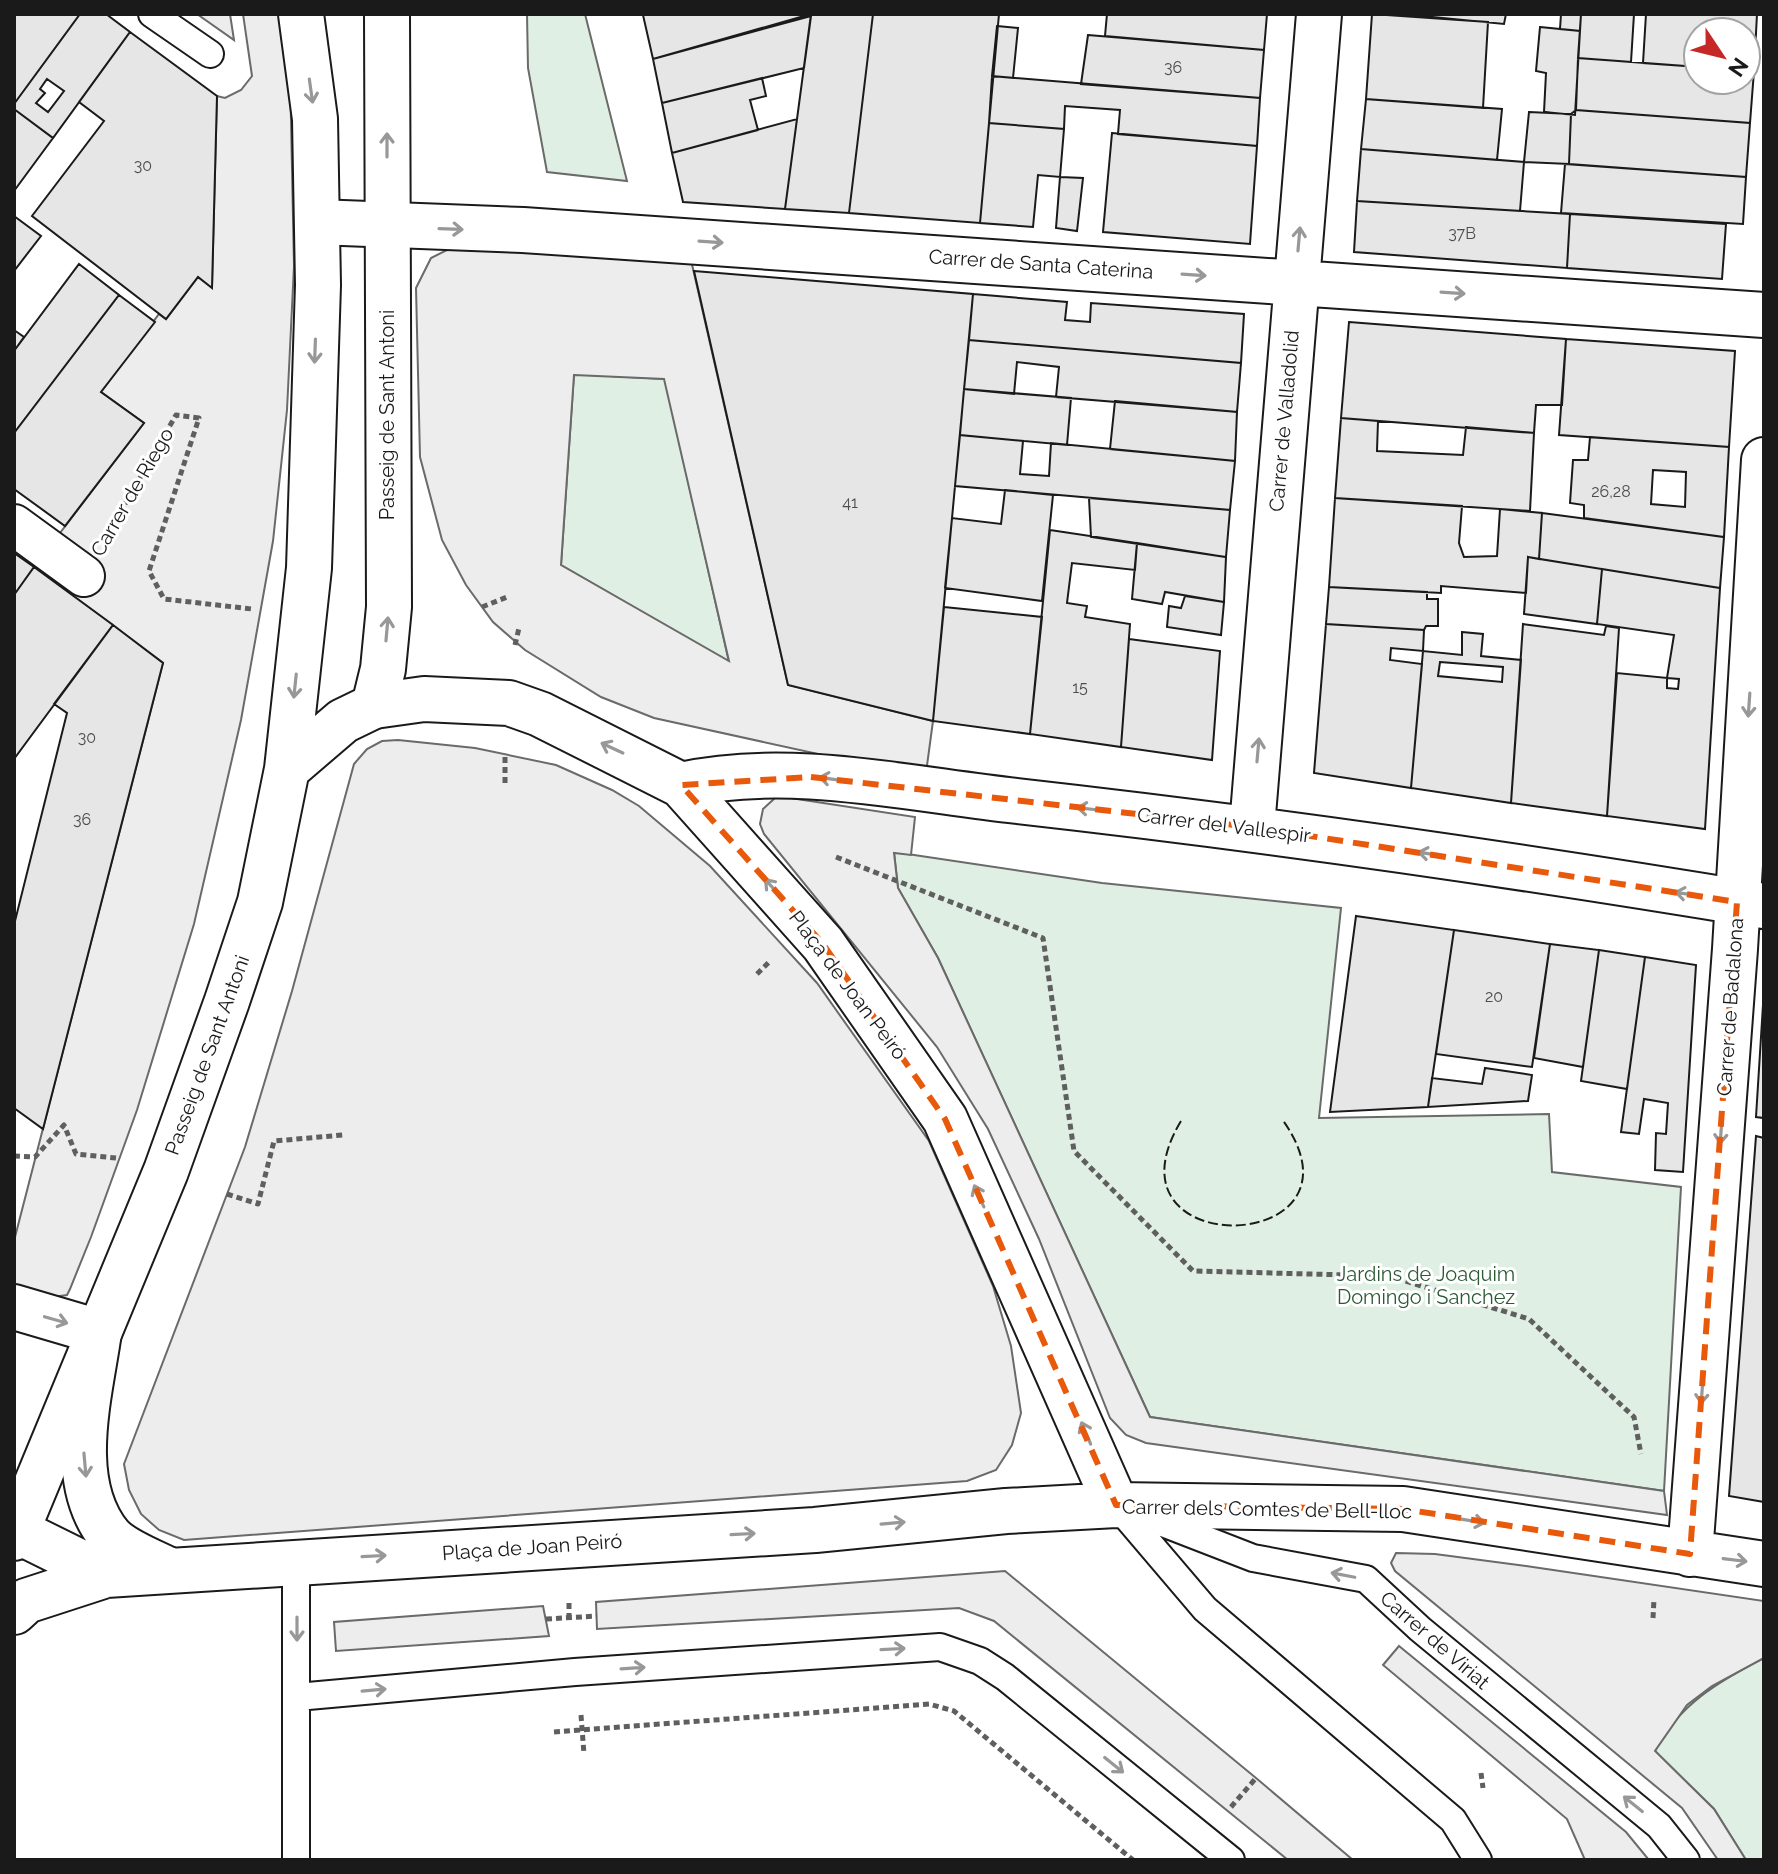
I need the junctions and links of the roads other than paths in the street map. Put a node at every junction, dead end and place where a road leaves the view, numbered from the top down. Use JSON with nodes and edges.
{"nodes":[{"id":1,"x":152,"y":14,"type":"edge"},
{"id":2,"x":301,"y":14,"type":"edge"},
{"id":3,"x":387,"y":14,"type":"edge"},
{"id":4,"x":1319,"y":14,"type":"edge"},
{"id":5,"x":210,"y":54,"type":"dead end"},
{"id":6,"x":317,"y":222,"type":"junction"},
{"id":7,"x":386,"y":225,"type":"junction"},
{"id":8,"x":1295,"y":281,"type":"junction"},
{"id":9,"x":1764,"y":315,"type":"edge"},
{"id":10,"x":1764,"y":460,"type":"edge"},
{"id":11,"x":14,"y":525,"type":"edge"},
{"id":12,"x":84,"y":576,"type":"road end"},
{"id":13,"x":374,"y":706,"type":"junction"},
{"id":14,"x":287,"y":769,"type":"junction"},
{"id":15,"x":681,"y":785,"type":"junction"},
{"id":16,"x":1252,"y":827,"type":"junction"},
{"id":17,"x":1750,"y":904,"type":"edge"},
{"id":18,"x":14,"y":1307,"type":"edge"},
{"id":19,"x":99,"y":1332,"type":"junction"},
{"id":20,"x":1116,"y":1505,"type":"junction"},
{"id":21,"x":1006,"y":1511,"type":"joint"},
{"id":22,"x":16,"y":1534,"type":"edge"},
{"id":23,"x":1690,"y":1554,"type":"junction"},
{"id":24,"x":296,"y":1561,"type":"junction"},
{"id":25,"x":1764,"y":1564,"type":"edge"},
{"id":26,"x":169,"y":1570,"type":"junction"},
{"id":27,"x":106,"y":1575,"type":"junction"},
{"id":28,"x":14,"y":1612,"type":"edge"},
{"id":29,"x":297,"y":1697,"type":"junction"},
{"id":30,"x":296,"y":1860,"type":"edge"},
{"id":31,"x":1231,"y":1860,"type":"edge"},
{"id":32,"x":1478,"y":1860,"type":"edge"},
{"id":33,"x":1686,"y":1860,"type":"edge"}],
"edges":[{"from":1,"to":5,"type":"lane"},
{"from":2,"to":6,"type":"street","name":"Passeig de Sant Antoni","one_way":true},
{"from":7,"to":3,"type":"street","name":"Passeig de Sant Antoni","one_way":true},
{"from":8,"to":4,"type":"street","name":"Carrer de Valladolid","one_way":true},
{"from":6,"to":7,"type":"street","name":"Carrer de Santa Caterina"},
{"from":6,"to":14,"type":"street","name":"Passeig de Sant Antoni","one_way":true},
{"from":7,"to":8,"type":"street","name":"Carrer de Santa Caterina","one_way":true},
{"from":13,"to":7,"type":"street","name":"Passeig de Sant Antoni","one_way":true},
{"from":8,"to":9,"type":"street","name":"Carrer de Santa Caterina","one_way":true},
{"from":16,"to":8,"type":"street","name":"Carrer de Valladolid","one_way":true},
{"from":10,"to":17,"type":"street","name":"Carrer de Badalona","one_way":true},
{"from":11,"to":12,"type":"street","name":"Carrer de Riego"},
{"from":13,"to":14,"type":"street"},
{"from":15,"to":13,"type":"street","name":"Plaça de Joan Peiró","one_way":true},
{"from":14,"to":19,"type":"street","name":"Passeig de Sant Antoni"},
{"from":16,"to":15,"type":"street","name":"Carrer del Vallespir","one_way":true},
{"from":20,"to":15,"type":"street","name":"Plaça de Joan Peiró","one_way":true},
{"from":17,"to":16,"type":"street","name":"Carrer del Vallespir","one_way":true},
{"from":17,"to":23,"type":"street","name":"Carrer de Badalona","one_way":true},
{"from":18,"to":19,"type":"street","one_way":true},
{"from":19,"to":22,"type":"street","name":"Passeig de Sant Antoni"},
{"from":19,"to":26,"type":"street","name":"Passeig de Sant Antoni","one_way":true},
{"from":20,"to":21,"type":"street","name":"Carrer dels Comtes de Bell-lloc"},
{"from":20,"to":23,"type":"street","name":"Carrer dels Comtes de Bell-lloc","one_way":true},
{"from":20,"to":32,"type":"lane"},
{"from":33,"to":20,"type":"lane","name":"Carrer de Viriat","one_way":true},
{"from":24,"to":21,"type":"street","name":"Plaça de Joan Peiró","one_way":true},
{"from":22,"to":27,"type":"street"},
{"from":23,"to":25,"type":"street","name":"Carrer dels Comtes de Bell-lloc","one_way":true},
{"from":24,"to":26,"type":"street"},
{"from":24,"to":29,"type":"lane","one_way":true},
{"from":26,"to":27,"type":"street"},
{"from":27,"to":28,"type":"street"},
{"from":29,"to":30,"type":"lane"},
{"from":29,"to":31,"type":"lane","one_way":true}]}
